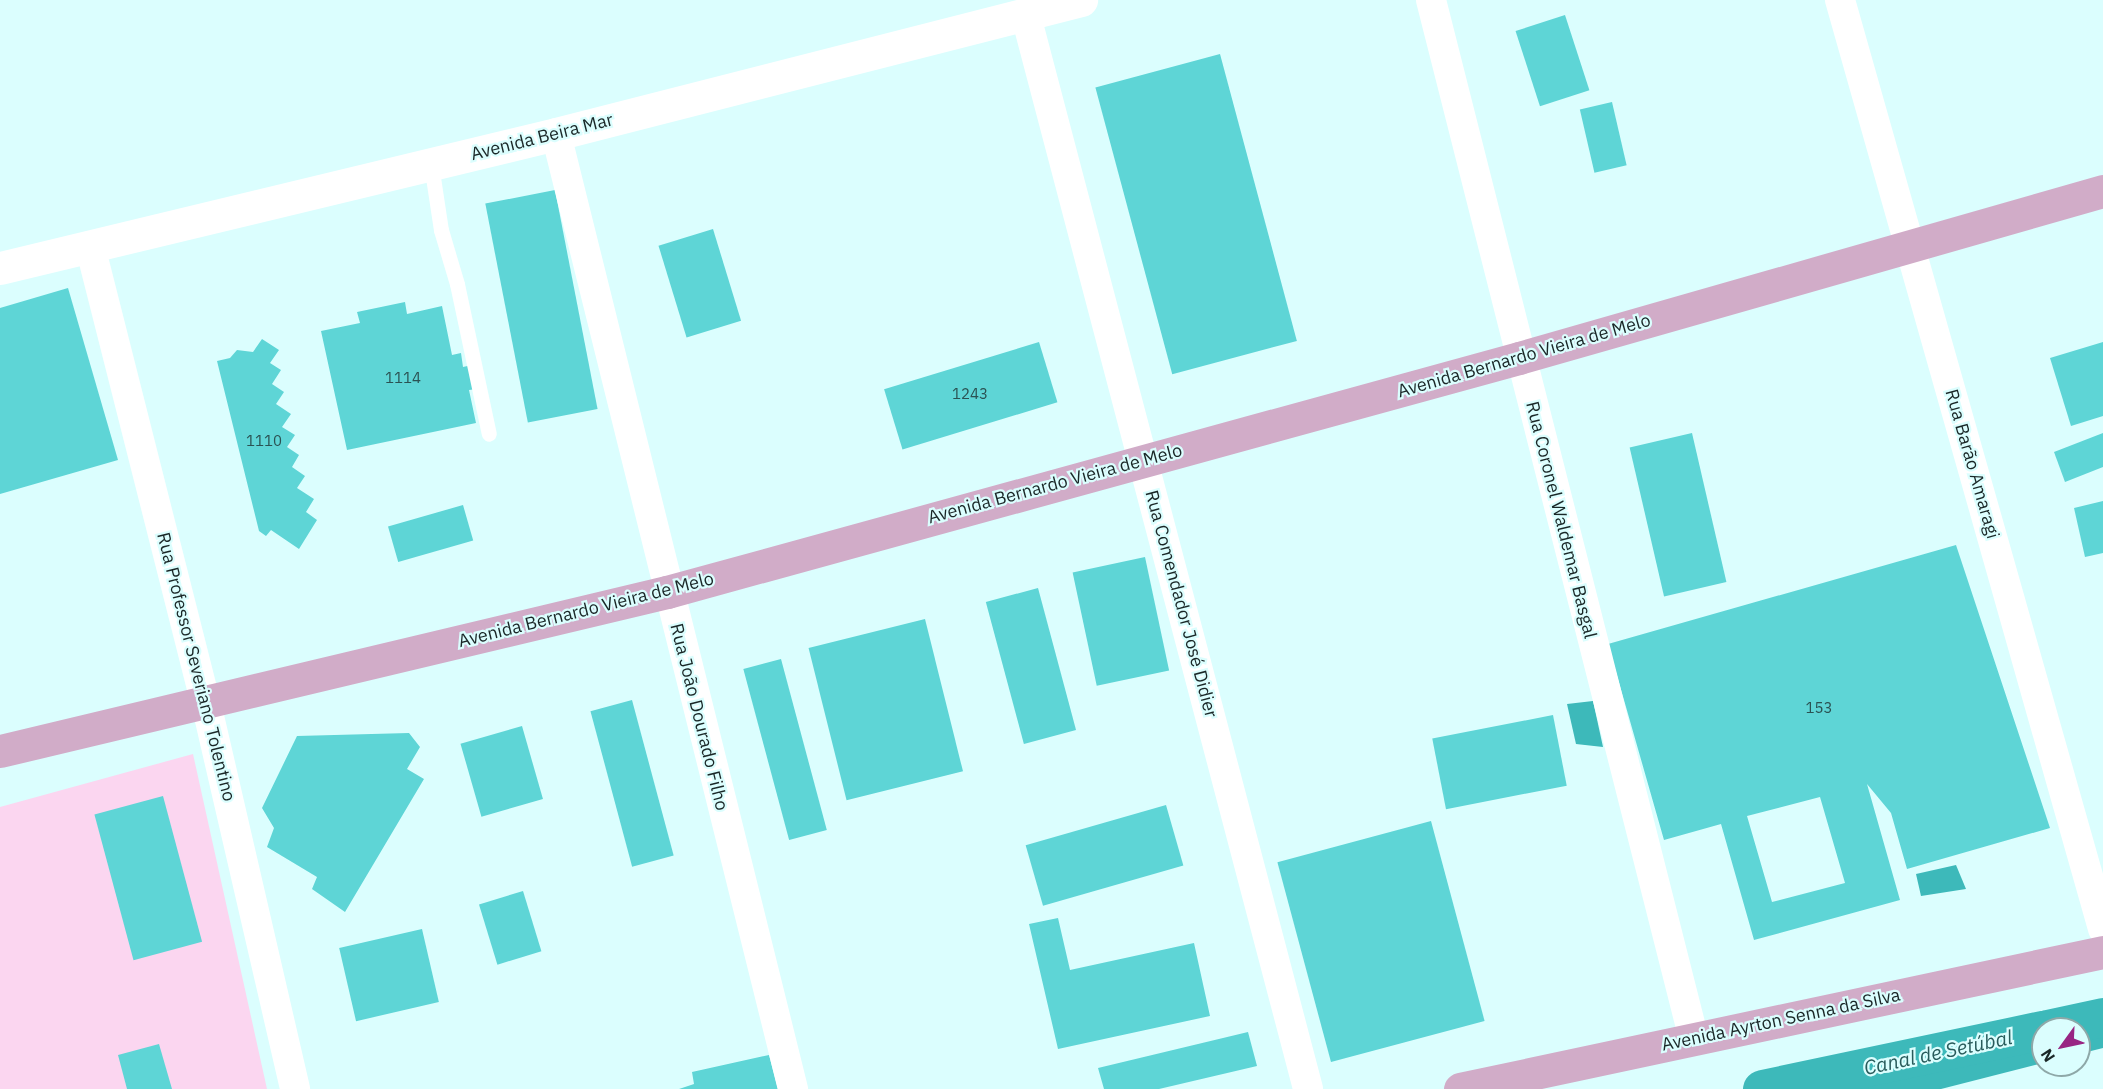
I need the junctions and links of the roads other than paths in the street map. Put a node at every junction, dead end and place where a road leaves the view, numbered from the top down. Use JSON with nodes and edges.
{"nodes":[{"id":1,"x":1081,"y":0,"type":"edge"},
{"id":2,"x":1431,"y":0,"type":"edge"},
{"id":3,"x":1840,"y":0,"type":"edge"},
{"id":4,"x":1026,"y":16,"type":"junction"},
{"id":5,"x":556,"y":134,"type":"junction"},
{"id":6,"x":431,"y":165,"type":"junction"},
{"id":7,"x":2103,"y":191,"type":"edge"},
{"id":8,"x":90,"y":246,"type":"junction"},
{"id":9,"x":1910,"y":246,"type":"junction"},
{"id":10,"x":0,"y":268,"type":"edge"},
{"id":11,"x":1519,"y":358,"type":"junction"},
{"id":12,"x":489,"y":434,"type":"dead end"},
{"id":13,"x":1144,"y":459,"type":"junction"},
{"id":14,"x":667,"y":592,"type":"junction"},
{"id":15,"x":206,"y":703,"type":"junction"},
{"id":16,"x":0,"y":751,"type":"edge"},
{"id":17,"x":2103,"y":929,"type":"edge"},
{"id":18,"x":2103,"y":952,"type":"edge"},
{"id":19,"x":1694,"y":1039,"type":"junction"},
{"id":20,"x":295,"y":1089,"type":"edge"},
{"id":21,"x":793,"y":1089,"type":"edge"},
{"id":22,"x":1308,"y":1089,"type":"edge"},
{"id":23,"x":1460,"y":1089,"type":"edge"}],
"edges":[{"from":1,"to":4,"type":"main road","name":"Avenida Beira Mar"},
{"from":2,"to":11,"type":"street","name":"Rua Coronel Waldemar Basgal"},
{"from":3,"to":9,"type":"street","name":"Rua Barão Amaragi"},
{"from":4,"to":5,"type":"main road","name":"Avenida Beira Mar"},
{"from":4,"to":13,"type":"street","name":"Rua Comendador José Didier"},
{"from":5,"to":6,"type":"main road","name":"Avenida Beira Mar"},
{"from":5,"to":14,"type":"street","name":"Rua João Dourado Filho"},
{"from":6,"to":8,"type":"main road","name":"Avenida Beira Mar"},
{"from":6,"to":12,"type":"lane"},
{"from":7,"to":9,"type":"main road","name":"Avenida Bernardo Vieira de Melo"},
{"from":8,"to":10,"type":"main road","name":"Avenida Beira Mar"},
{"from":8,"to":15,"type":"street","name":"Rua Professor Severiano Tolentino"},
{"from":9,"to":11,"type":"main road","name":"Avenida Bernardo Vieira de Melo"},
{"from":9,"to":17,"type":"street","name":"Rua Barão Amaragi"},
{"from":11,"to":13,"type":"main road","name":"Avenida Bernardo Vieira de Melo"},
{"from":11,"to":19,"type":"street","name":"Rua Coronel Waldemar Basgal"},
{"from":13,"to":14,"type":"main road","name":"Avenida Bernardo Vieira de Melo"},
{"from":13,"to":22,"type":"street","name":"Rua Comendador José Didier"},
{"from":14,"to":15,"type":"main road","name":"Avenida Bernardo Vieira de Melo"},
{"from":14,"to":21,"type":"street","name":"Rua João Dourado Filho"},
{"from":15,"to":16,"type":"main road","name":"Avenida Bernardo Vieira de Melo"},
{"from":15,"to":20,"type":"street","name":"Rua Professor Severiano Tolentino"},
{"from":18,"to":19,"type":"main road","name":"Avenida Ayrton Senna da Silva"},
{"from":19,"to":23,"type":"main road","name":"Avenida Ayrton Senna da Silva"}]}
